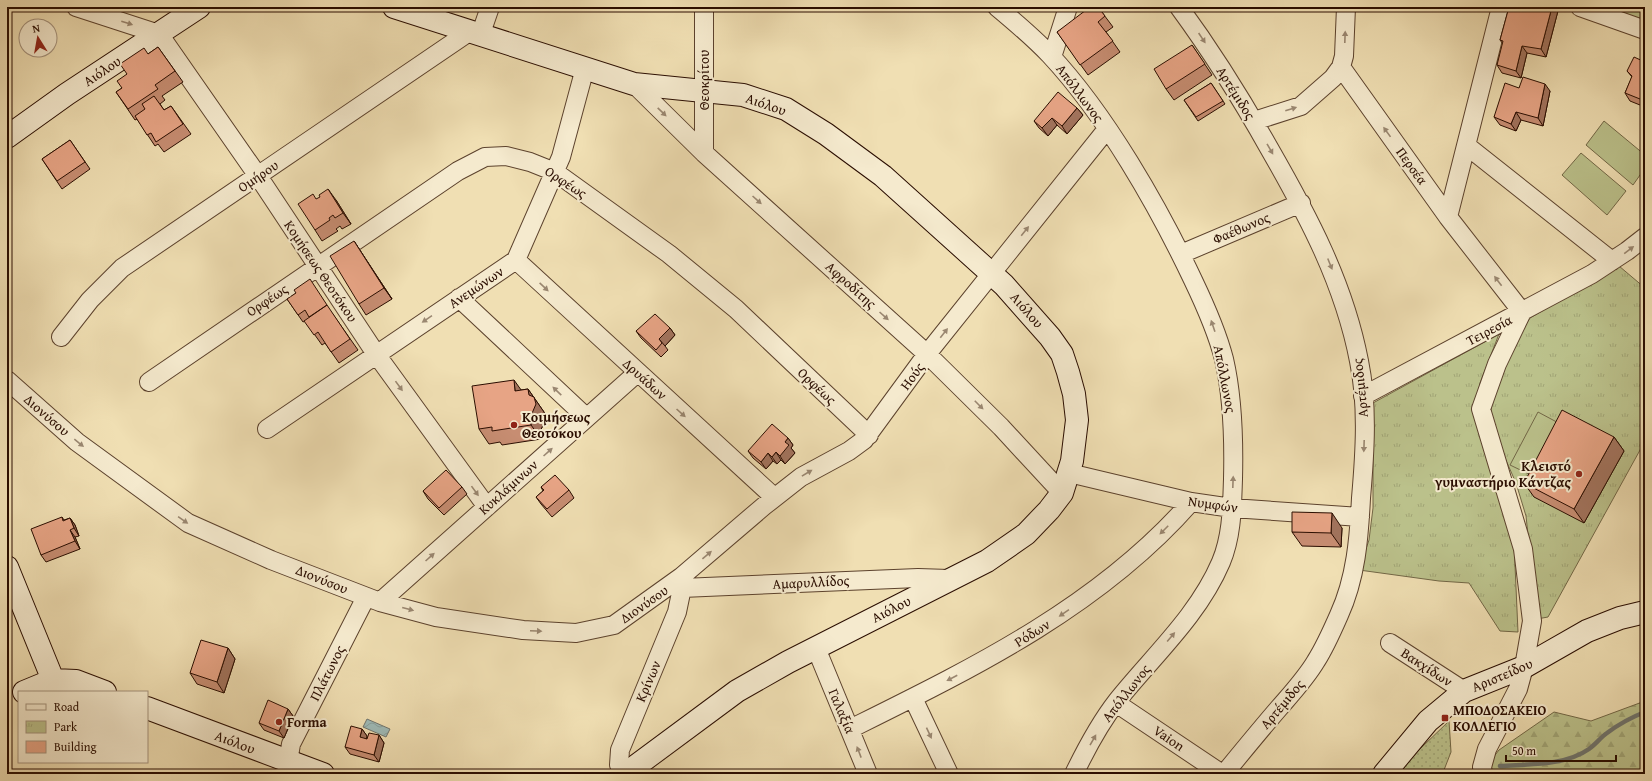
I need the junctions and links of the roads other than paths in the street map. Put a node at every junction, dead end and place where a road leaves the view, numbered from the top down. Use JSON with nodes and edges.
{"nodes":[{"id":1,"x":76,"y":7,"type":"edge"},
{"id":2,"x":199,"y":7,"type":"edge"},
{"id":3,"x":394,"y":7,"type":"edge"},
{"id":4,"x":490,"y":7,"type":"edge"},
{"id":5,"x":704,"y":7,"type":"edge"},
{"id":6,"x":997,"y":7,"type":"edge"},
{"id":7,"x":1068,"y":7,"type":"edge"},
{"id":8,"x":1179,"y":7,"type":"edge"},
{"id":9,"x":1346,"y":7,"type":"edge"},
{"id":10,"x":1502,"y":7,"type":"edge"},
{"id":11,"x":1580,"y":7,"type":"edge"},
{"id":12,"x":1645,"y":30,"type":"edge"},
{"id":13,"x":159,"y":34,"type":"junction"},
{"id":14,"x":475,"y":34,"type":"junction"},
{"id":15,"x":1052,"y":57,"type":"junction"},
{"id":16,"x":585,"y":68,"type":"junction"},
{"id":17,"x":1341,"y":68,"type":"junction"},
{"id":18,"x":634,"y":84,"type":"junction"},
{"id":19,"x":704,"y":91,"type":"junction"},
{"id":20,"x":1254,"y":121,"type":"junction"},
{"id":21,"x":1107,"y":129,"type":"junction"},
{"id":22,"x":7,"y":137,"type":"edge"},
{"id":23,"x":1468,"y":146,"type":"junction"},
{"id":24,"x":704,"y":153,"type":"junction"},
{"id":25,"x":555,"y":172,"type":"junction"},
{"id":26,"x":258,"y":176,"type":"junction"},
{"id":27,"x":1301,"y":203,"type":"junction"},
{"id":28,"x":1448,"y":217,"type":"junction"},
{"id":29,"x":1645,"y":237,"type":"edge"},
{"id":30,"x":1181,"y":254,"type":"junction"},
{"id":31,"x":516,"y":260,"type":"junction"},
{"id":32,"x":1612,"y":261,"type":"junction"},
{"id":33,"x":318,"y":266,"type":"junction"},
{"id":34,"x":991,"y":273,"type":"junction"},
{"id":35,"x":459,"y":298,"type":"junction"},
{"id":36,"x":1522,"y":312,"type":"junction"},
{"id":37,"x":61,"y":336,"type":"dead end"},
{"id":38,"x":376,"y":354,"type":"junction"},
{"id":39,"x":927,"y":354,"type":"junction"},
{"id":40,"x":637,"y":373,"type":"junction"},
{"id":41,"x":7,"y":380,"type":"edge"},
{"id":42,"x":149,"y":382,"type":"dead end"},
{"id":43,"x":1364,"y":396,"type":"junction"},
{"id":44,"x":586,"y":418,"type":"junction"},
{"id":45,"x":267,"y":429,"type":"dead end"},
{"id":46,"x":869,"y":435,"type":"junction"},
{"id":47,"x":1065,"y":482,"type":"junction"},
{"id":48,"x":774,"y":497,"type":"junction"},
{"id":49,"x":1191,"y":502,"type":"junction"},
{"id":50,"x":487,"y":506,"type":"junction"},
{"id":51,"x":1232,"y":508,"type":"junction"},
{"id":52,"x":1360,"y":517,"type":"junction"},
{"id":53,"x":7,"y":567,"type":"edge"},
{"id":54,"x":949,"y":579,"type":"junction"},
{"id":55,"x":680,"y":584,"type":"junction"},
{"id":56,"x":373,"y":599,"type":"junction"},
{"id":57,"x":1645,"y":612,"type":"edge"},
{"id":58,"x":1390,"y":643,"type":"dead end"},
{"id":59,"x":816,"y":648,"type":"junction"},
{"id":60,"x":1524,"y":668,"type":"junction"},
{"id":61,"x":53,"y":680,"type":"junction"},
{"id":62,"x":26,"y":691,"type":"edge"},
{"id":63,"x":102,"y":691,"type":"edge"},
{"id":64,"x":1464,"y":691,"type":"junction"},
{"id":65,"x":18,"y":694,"type":"edge"},
{"id":66,"x":913,"y":698,"type":"junction"},
{"id":67,"x":7,"y":699,"type":"edge"},
{"id":68,"x":1116,"y":703,"type":"junction"},
{"id":69,"x":148,"y":708,"type":"edge"},
{"id":70,"x":850,"y":729,"type":"junction"},
{"id":71,"x":289,"y":768,"type":"edge"},
{"id":72,"x":323,"y":774,"type":"edge"},
{"id":73,"x":625,"y":774,"type":"edge"},
{"id":74,"x":868,"y":774,"type":"edge"},
{"id":75,"x":949,"y":774,"type":"edge"},
{"id":76,"x":1074,"y":774,"type":"edge"},
{"id":77,"x":1223,"y":774,"type":"edge"},
{"id":78,"x":1384,"y":774,"type":"edge"},
{"id":79,"x":1483,"y":774,"type":"edge"}],
"edges":[{"from":1,"to":13,"type":"street","one_way":true},
{"from":2,"to":13,"type":"street","name":"Αιόλου"},
{"from":3,"to":14,"type":"street","name":"Αιόλου"},
{"from":4,"to":14,"type":"street"},
{"from":5,"to":19,"type":"street","name":"Θεοκρίτου"},
{"from":6,"to":15,"type":"street","name":"Απόλλωνος"},
{"from":7,"to":15,"type":"street"},
{"from":8,"to":20,"type":"street","name":"Αρτέμιδος","one_way":true},
{"from":17,"to":9,"type":"street","one_way":true},
{"from":10,"to":23,"type":"street"},
{"from":11,"to":12,"type":"street"},
{"from":13,"to":22,"type":"street","name":"Αιόλου"},
{"from":13,"to":26,"type":"street","name":"Κομήσεως Θεοτόκου"},
{"from":14,"to":16,"type":"street","name":"Αιόλου"},
{"from":14,"to":26,"type":"street","name":"Ομήρου"},
{"from":15,"to":21,"type":"street","name":"Απόλλωνος"},
{"from":16,"to":18,"type":"street","name":"Αιόλου"},
{"from":16,"to":25,"type":"street","name":"Ανεμώνων"},
{"from":20,"to":17,"type":"street","one_way":true},
{"from":28,"to":17,"type":"street","name":"Περσέα","one_way":true},
{"from":18,"to":19,"type":"street","name":"Αιόλου"},
{"from":18,"to":24,"type":"street","name":"Αφροδίτης","one_way":true},
{"from":19,"to":24,"type":"street","name":"Θεοκρίτου"},
{"from":19,"to":34,"type":"street","name":"Αιόλου"},
{"from":20,"to":27,"type":"street","name":"Αρτέμιδος","one_way":true},
{"from":21,"to":30,"type":"street","name":"Απόλλωνος"},
{"from":34,"to":21,"type":"street","name":"Ηούς","one_way":true},
{"from":23,"to":28,"type":"street"},
{"from":23,"to":32,"type":"street"},
{"from":24,"to":39,"type":"street","name":"Αφροδίτης","one_way":true},
{"from":25,"to":31,"type":"street","name":"Ανεμώνων"},
{"from":25,"to":33,"type":"street","name":"Ορφέως"},
{"from":25,"to":46,"type":"street","name":"Ορφέως"},
{"from":26,"to":33,"type":"street","name":"Κομήσεως Θεοτόκου"},
{"from":26,"to":37,"type":"street","name":"Ομήρου"},
{"from":27,"to":30,"type":"street","name":"Φαέθωνος"},
{"from":27,"to":43,"type":"street","name":"Αρτέμιδος","one_way":true},
{"from":36,"to":28,"type":"street","name":"Περσέα","one_way":true},
{"from":32,"to":29,"type":"street","name":"Tειρεσία","one_way":true},
{"from":51,"to":30,"type":"street","name":"Απόλλωνος","one_way":true},
{"from":31,"to":35,"type":"street","name":"Ανεμώνων"},
{"from":31,"to":40,"type":"street","name":"Δρυάδων","one_way":true},
{"from":32,"to":36,"type":"street","name":"Tειρεσία"},
{"from":33,"to":38,"type":"street","name":"Κομήσεως Θεοτόκου"},
{"from":33,"to":42,"type":"street","name":"Ορφέως"},
{"from":39,"to":34,"type":"street","name":"Ηούς","one_way":true},
{"from":34,"to":47,"type":"street","name":"Αιόλου"},
{"from":35,"to":38,"type":"street","name":"Ανεμώνων","one_way":true},
{"from":44,"to":35,"type":"street","one_way":true},
{"from":36,"to":43,"type":"street","name":"Tειρεσία"},
{"from":36,"to":60,"type":"street"},
{"from":38,"to":45,"type":"street","name":"Ανεμώνων"},
{"from":38,"to":50,"type":"street","name":"Κομήσεως Θεοτόκου","one_way":true},
{"from":39,"to":46,"type":"street","name":"Ηούς"},
{"from":39,"to":47,"type":"street","name":"Αφροδίτης","one_way":true},
{"from":40,"to":44,"type":"street","name":"Κυκλάμινων"},
{"from":40,"to":48,"type":"street","name":"Δρυάδων","one_way":true},
{"from":41,"to":56,"type":"street","name":"Διονύσου","one_way":true},
{"from":43,"to":52,"type":"street","name":"Αρτέμιδος","one_way":true},
{"from":50,"to":44,"type":"street","name":"Κυκλάμινων","one_way":true},
{"from":48,"to":46,"type":"street","name":"Ηούς","one_way":true},
{"from":47,"to":49,"type":"street","name":"Νυμφών"},
{"from":47,"to":54,"type":"street","name":"Αιόλου"},
{"from":55,"to":48,"type":"street","name":"Ηούς","one_way":true},
{"from":49,"to":51,"type":"street","name":"Νυμφών"},
{"from":49,"to":66,"type":"street","name":"Ρόδων","one_way":true},
{"from":56,"to":50,"type":"street","name":"Κυκλάμινων","one_way":true},
{"from":51,"to":52,"type":"street","name":"Νυμφών"},
{"from":68,"to":51,"type":"street","name":"Απόλλωνος","one_way":true},
{"from":52,"to":77,"type":"street","name":"Αρτέμιδος"},
{"from":53,"to":61,"type":"street"},
{"from":54,"to":55,"type":"street","name":"Αμαρυλλίδος"},
{"from":54,"to":59,"type":"street","name":"Αιόλου"},
{"from":56,"to":55,"type":"street","name":"Διονύσου","one_way":true},
{"from":55,"to":73,"type":"street","name":"Κρίνων"},
{"from":56,"to":71,"type":"street","name":"Πλάτωνος"},
{"from":57,"to":60,"type":"street","name":"Αριστείδου"},
{"from":58,"to":64,"type":"street","name":"Βακχίδων"},
{"from":59,"to":70,"type":"street","name":"Γαλαξία"},
{"from":59,"to":73,"type":"street","name":"Αιόλου"},
{"from":60,"to":64,"type":"street","name":"Αριστείδου"},
{"from":60,"to":79,"type":"street"},
{"from":61,"to":62,"type":"street"},
{"from":61,"to":63,"type":"street"},
{"from":64,"to":78,"type":"street","name":"Αριστείδου"},
{"from":65,"to":67,"type":"street"},
{"from":66,"to":70,"type":"street","name":"Ρόδων"},
{"from":66,"to":75,"type":"street","one_way":true},
{"from":76,"to":68,"type":"street","name":"Απόλλωνος","one_way":true},
{"from":68,"to":77,"type":"street","name":"Vaion"},
{"from":69,"to":71,"type":"street","name":"Αιόλου"},
{"from":74,"to":70,"type":"street","name":"Γαλαξία","one_way":true},
{"from":71,"to":72,"type":"street","name":"Αιόλου"}]}
